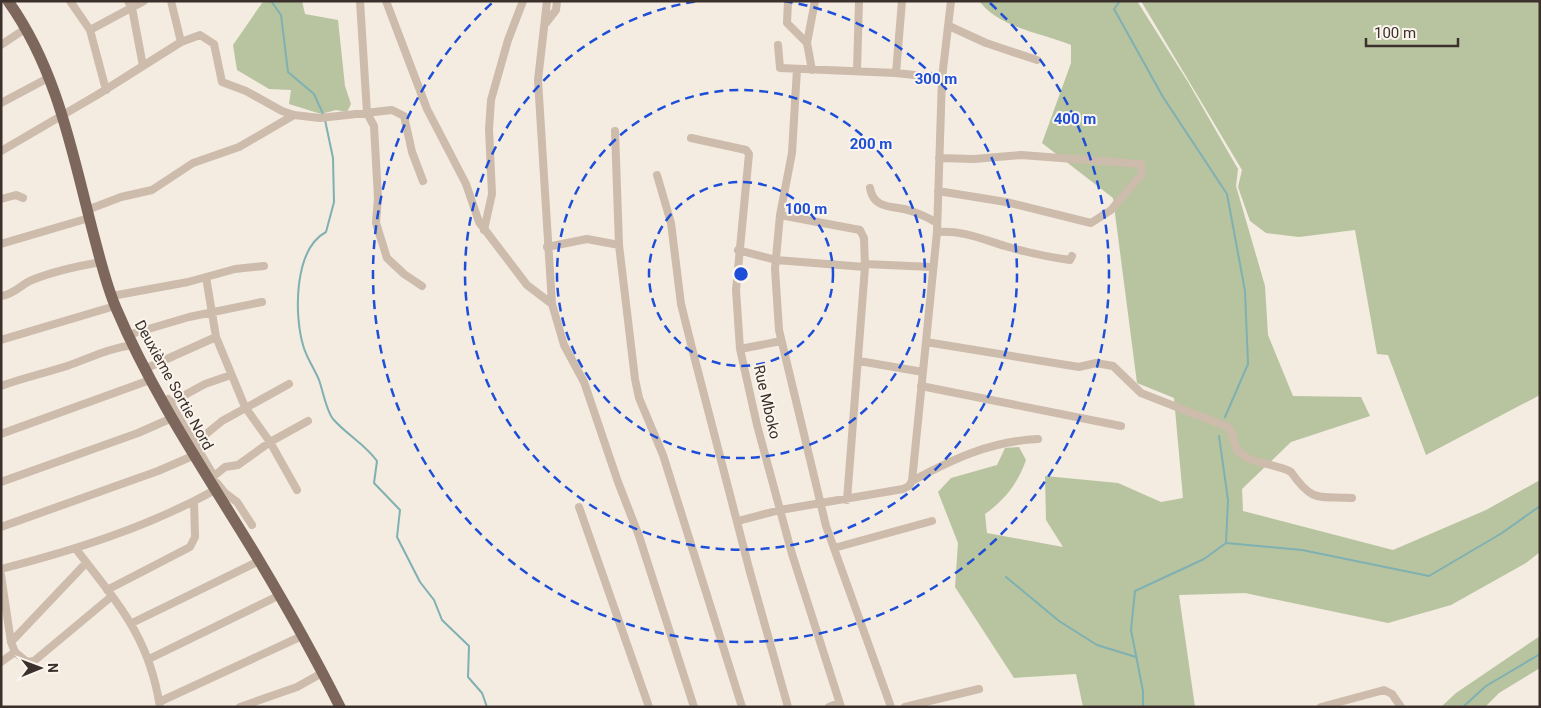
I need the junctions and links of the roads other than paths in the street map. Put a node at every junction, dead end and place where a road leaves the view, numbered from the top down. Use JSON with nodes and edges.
{"nodes":[{"id":1,"x":8,"y":1,"type":"edge"},
{"id":2,"x":70,"y":1,"type":"edge"},
{"id":3,"x":144,"y":1,"type":"edge"},
{"id":4,"x":171,"y":1,"type":"edge"},
{"id":5,"x":360,"y":1,"type":"edge"},
{"id":6,"x":386,"y":1,"type":"edge"},
{"id":7,"x":523,"y":1,"type":"edge"},
{"id":8,"x":547,"y":1,"type":"edge"},
{"id":9,"x":557,"y":1,"type":"edge"},
{"id":10,"x":788,"y":1,"type":"edge"},
{"id":11,"x":815,"y":1,"type":"edge"},
{"id":12,"x":859,"y":1,"type":"edge"},
{"id":13,"x":902,"y":1,"type":"edge"},
{"id":14,"x":951,"y":1,"type":"edge"},
{"id":15,"x":130,"y":5,"type":"edge"},
{"id":16,"x":544,"y":25,"type":"junction"},
{"id":17,"x":948,"y":26,"type":"junction"},
{"id":18,"x":25,"y":29,"type":"junction"},
{"id":19,"x":90,"y":30,"type":"junction"},
{"id":20,"x":181,"y":42,"type":"junction"},
{"id":21,"x":807,"y":43,"type":"junction"},
{"id":22,"x":778,"y":44,"type":"dead end"},
{"id":23,"x":1,"y":45,"type":"edge"},
{"id":24,"x":1037,"y":60,"type":"dead end"},
{"id":25,"x":143,"y":66,"type":"junction"},
{"id":26,"x":797,"y":69,"type":"junction"},
{"id":27,"x":812,"y":70,"type":"junction"},
{"id":28,"x":857,"y":71,"type":"junction"},
{"id":29,"x":896,"y":73,"type":"junction"},
{"id":30,"x":50,"y":77,"type":"junction"},
{"id":31,"x":942,"y":78,"type":"junction"},
{"id":32,"x":106,"y":90,"type":"junction"},
{"id":33,"x":1,"y":103,"type":"edge"},
{"id":34,"x":367,"y":113,"type":"junction"},
{"id":35,"x":294,"y":115,"type":"junction"},
{"id":36,"x":62,"y":116,"type":"junction"},
{"id":37,"x":615,"y":130,"type":"dead end"},
{"id":38,"x":691,"y":138,"type":"dead end"},
{"id":39,"x":1,"y":151,"type":"edge"},
{"id":40,"x":939,"y":158,"type":"junction"},
{"id":41,"x":657,"y":175,"type":"dead end"},
{"id":42,"x":424,"y":181,"type":"dead end"},
{"id":43,"x":870,"y":188,"type":"dead end"},
{"id":44,"x":938,"y":190,"type":"junction"},
{"id":45,"x":23,"y":198,"type":"dead end"},
{"id":46,"x":1,"y":199,"type":"edge"},
{"id":47,"x":88,"y":214,"type":"junction"},
{"id":48,"x":780,"y":215,"type":"junction"},
{"id":49,"x":937,"y":223,"type":"junction"},
{"id":50,"x":484,"y":230,"type":"junction"},
{"id":51,"x":937,"y":232,"type":"junction"},
{"id":52,"x":1,"y":244,"type":"edge"},
{"id":53,"x":620,"y":246,"type":"junction"},
{"id":54,"x":547,"y":247,"type":"junction"},
{"id":55,"x":738,"y":250,"type":"junction"},
{"id":56,"x":1072,"y":256,"type":"dead end"},
{"id":57,"x":776,"y":260,"type":"junction"},
{"id":58,"x":101,"y":262,"type":"junction"},
{"id":59,"x":865,"y":265,"type":"junction"},
{"id":60,"x":264,"y":266,"type":"dead end"},
{"id":61,"x":932,"y":267,"type":"junction"},
{"id":62,"x":206,"y":276,"type":"junction"},
{"id":63,"x":422,"y":286,"type":"dead end"},
{"id":64,"x":1,"y":296,"type":"edge"},
{"id":65,"x":113,"y":301,"type":"junction"},
{"id":66,"x":262,"y":302,"type":"dead end"},
{"id":67,"x":552,"y":304,"type":"junction"},
{"id":68,"x":212,"y":311,"type":"junction"},
{"id":69,"x":216,"y":337,"type":"junction"},
{"id":70,"x":1,"y":340,"type":"edge"},
{"id":71,"x":131,"y":340,"type":"junction"},
{"id":72,"x":781,"y":341,"type":"junction"},
{"id":73,"x":926,"y":342,"type":"junction"},
{"id":74,"x":740,"y":349,"type":"junction"},
{"id":75,"x":859,"y":361,"type":"junction"},
{"id":76,"x":145,"y":364,"type":"junction"},
{"id":77,"x":923,"y":372,"type":"junction"},
{"id":78,"x":231,"y":375,"type":"junction"},
{"id":79,"x":150,"y":380,"type":"junction"},
{"id":80,"x":289,"y":384,"type":"dead end"},
{"id":81,"x":1,"y":386,"type":"edge"},
{"id":82,"x":922,"y":386,"type":"junction"},
{"id":83,"x":170,"y":403,"type":"junction"},
{"id":84,"x":245,"y":408,"type":"junction"},
{"id":85,"x":172,"y":418,"type":"junction"},
{"id":86,"x":308,"y":421,"type":"dead end"},
{"id":87,"x":1121,"y":426,"type":"dead end"},
{"id":88,"x":1,"y":434,"type":"edge"},
{"id":89,"x":1038,"y":439,"type":"dead end"},
{"id":90,"x":270,"y":442,"type":"junction"},
{"id":91,"x":194,"y":449,"type":"junction"},
{"id":92,"x":214,"y":476,"type":"junction"},
{"id":93,"x":912,"y":480,"type":"junction"},
{"id":94,"x":1,"y":482,"type":"edge"},
{"id":95,"x":215,"y":490,"type":"junction"},
{"id":96,"x":297,"y":490,"type":"dead end"},
{"id":97,"x":1352,"y":498,"type":"dead end"},
{"id":98,"x":847,"y":500,"type":"junction"},
{"id":99,"x":194,"y":502,"type":"junction"},
{"id":100,"x":819,"y":505,"type":"junction"},
{"id":101,"x":579,"y":507,"type":"dead end"},
{"id":102,"x":780,"y":510,"type":"junction"},
{"id":103,"x":738,"y":521,"type":"junction"},
{"id":104,"x":932,"y":521,"type":"dead end"},
{"id":105,"x":252,"y":525,"type":"dead end"},
{"id":106,"x":1,"y":527,"type":"edge"},
{"id":107,"x":834,"y":548,"type":"junction"},
{"id":108,"x":76,"y":549,"type":"junction"},
{"id":109,"x":259,"y":561,"type":"junction"},
{"id":110,"x":86,"y":563,"type":"junction"},
{"id":111,"x":1,"y":569,"type":"edge"},
{"id":112,"x":1,"y":575,"type":"edge"},
{"id":113,"x":109,"y":593,"type":"junction"},
{"id":114,"x":280,"y":595,"type":"junction"},
{"id":115,"x":4,"y":616,"type":"edge"},
{"id":116,"x":132,"y":623,"type":"junction"},
{"id":117,"x":302,"y":636,"type":"junction"},
{"id":118,"x":11,"y":642,"type":"junction"},
{"id":119,"x":15,"y":652,"type":"junction"},
{"id":120,"x":149,"y":659,"type":"junction"},
{"id":121,"x":1,"y":663,"type":"edge"},
{"id":122,"x":322,"y":672,"type":"junction"},
{"id":123,"x":979,"y":689,"type":"dead end"},
{"id":124,"x":160,"y":704,"type":"edge"},
{"id":125,"x":840,"y":705,"type":"edge"},
{"id":126,"x":240,"y":707,"type":"edge"},
{"id":127,"x":340,"y":707,"type":"edge"},
{"id":128,"x":649,"y":707,"type":"edge"},
{"id":129,"x":694,"y":707,"type":"edge"},
{"id":130,"x":742,"y":707,"type":"edge"},
{"id":131,"x":788,"y":707,"type":"edge"},
{"id":132,"x":828,"y":707,"type":"edge"},
{"id":133,"x":891,"y":707,"type":"edge"},
{"id":134,"x":905,"y":707,"type":"edge"},
{"id":135,"x":1320,"y":707,"type":"edge"},
{"id":136,"x":1401,"y":707,"type":"edge"}],
"edges":[{"from":1,"to":18,"type":"main road","name":"Deuxième Sortie Nord"},
{"from":2,"to":19,"type":"street"},
{"from":3,"to":15,"type":"street"},
{"from":4,"to":20,"type":"street"},
{"from":5,"to":34,"type":"street"},
{"from":6,"to":50,"type":"street"},
{"from":7,"to":50,"type":"street"},
{"from":8,"to":16,"type":"street"},
{"from":9,"to":16,"type":"street"},
{"from":10,"to":21,"type":"street"},
{"from":11,"to":21,"type":"street"},
{"from":12,"to":28,"type":"street"},
{"from":13,"to":29,"type":"street"},
{"from":14,"to":17,"type":"street"},
{"from":15,"to":19,"type":"street"},
{"from":15,"to":25,"type":"street"},
{"from":16,"to":54,"type":"street"},
{"from":17,"to":24,"type":"street"},
{"from":17,"to":31,"type":"street"},
{"from":18,"to":23,"type":"street"},
{"from":18,"to":30,"type":"main road","name":"Deuxième Sortie Nord"},
{"from":19,"to":32,"type":"street"},
{"from":20,"to":25,"type":"street"},
{"from":20,"to":35,"type":"street"},
{"from":21,"to":27,"type":"street"},
{"from":22,"to":26,"type":"street"},
{"from":25,"to":32,"type":"street"},
{"from":26,"to":27,"type":"street"},
{"from":26,"to":48,"type":"street"},
{"from":27,"to":28,"type":"street"},
{"from":28,"to":29,"type":"street"},
{"from":29,"to":31,"type":"street"},
{"from":30,"to":33,"type":"street"},
{"from":30,"to":36,"type":"main road","name":"Deuxième Sortie Nord"},
{"from":31,"to":40,"type":"street"},
{"from":32,"to":36,"type":"street"},
{"from":34,"to":35,"type":"street"},
{"from":34,"to":42,"type":"street"},
{"from":34,"to":63,"type":"street"},
{"from":35,"to":47,"type":"street"},
{"from":36,"to":39,"type":"street"},
{"from":36,"to":47,"type":"main road","name":"Deuxième Sortie Nord"},
{"from":37,"to":53,"type":"street"},
{"from":38,"to":55,"type":"street","name":"Rue Mboko"},
{"from":40,"to":44,"type":"street"},
{"from":40,"to":44,"type":"street"},
{"from":41,"to":103,"type":"street"},
{"from":43,"to":49,"type":"street"},
{"from":44,"to":49,"type":"street"},
{"from":45,"to":46,"type":"street"},
{"from":47,"to":52,"type":"street"},
{"from":47,"to":58,"type":"main road","name":"Deuxième Sortie Nord"},
{"from":48,"to":57,"type":"street"},
{"from":48,"to":59,"type":"street"},
{"from":49,"to":51,"type":"street"},
{"from":50,"to":67,"type":"street"},
{"from":51,"to":56,"type":"street"},
{"from":51,"to":61,"type":"street"},
{"from":53,"to":54,"type":"street"},
{"from":53,"to":130,"type":"street"},
{"from":54,"to":67,"type":"street"},
{"from":55,"to":57,"type":"street"},
{"from":55,"to":74,"type":"street","name":"Rue Mboko"},
{"from":57,"to":59,"type":"street"},
{"from":57,"to":72,"type":"street"},
{"from":58,"to":64,"type":"street"},
{"from":58,"to":65,"type":"main road","name":"Deuxième Sortie Nord"},
{"from":59,"to":61,"type":"street"},
{"from":59,"to":75,"type":"street"},
{"from":60,"to":62,"type":"street"},
{"from":61,"to":73,"type":"street"},
{"from":62,"to":65,"type":"street"},
{"from":62,"to":68,"type":"street"},
{"from":65,"to":70,"type":"street"},
{"from":65,"to":71,"type":"main road","name":"Deuxième Sortie Nord"},
{"from":66,"to":68,"type":"street"},
{"from":67,"to":129,"type":"street"},
{"from":68,"to":69,"type":"street"},
{"from":68,"to":71,"type":"street"},
{"from":69,"to":76,"type":"street"},
{"from":69,"to":78,"type":"street"},
{"from":71,"to":76,"type":"main road","name":"Deuxième Sortie Nord"},
{"from":71,"to":81,"type":"street"},
{"from":72,"to":74,"type":"street"},
{"from":72,"to":100,"type":"street"},
{"from":73,"to":77,"type":"street"},
{"from":73,"to":97,"type":"street"},
{"from":74,"to":102,"type":"street","name":"Rue Mboko"},
{"from":75,"to":77,"type":"street"},
{"from":75,"to":98,"type":"street"},
{"from":76,"to":79,"type":"main road","name":"Deuxième Sortie Nord"},
{"from":76,"to":83,"type":"street"},
{"from":77,"to":82,"type":"street"},
{"from":78,"to":83,"type":"street"},
{"from":78,"to":84,"type":"street"},
{"from":79,"to":85,"type":"main road","name":"Deuxième Sortie Nord"},
{"from":79,"to":88,"type":"street"},
{"from":80,"to":84,"type":"street"},
{"from":82,"to":87,"type":"street"},
{"from":82,"to":93,"type":"street"},
{"from":83,"to":91,"type":"street"},
{"from":84,"to":90,"type":"street"},
{"from":84,"to":91,"type":"street"},
{"from":85,"to":91,"type":"main road","name":"Deuxième Sortie Nord"},
{"from":85,"to":94,"type":"street"},
{"from":86,"to":90,"type":"street"},
{"from":89,"to":93,"type":"street"},
{"from":90,"to":92,"type":"street"},
{"from":90,"to":96,"type":"street"},
{"from":91,"to":92,"type":"street"},
{"from":91,"to":95,"type":"main road","name":"Deuxième Sortie Nord"},
{"from":91,"to":106,"type":"street"},
{"from":92,"to":105,"type":"street"},
{"from":93,"to":98,"type":"street"},
{"from":95,"to":99,"type":"street"},
{"from":95,"to":109,"type":"main road","name":"Deuxième Sortie Nord"},
{"from":98,"to":100,"type":"street"},
{"from":99,"to":108,"type":"street"},
{"from":99,"to":113,"type":"street"},
{"from":100,"to":102,"type":"street"},
{"from":100,"to":107,"type":"street"},
{"from":101,"to":128,"type":"street"},
{"from":102,"to":103,"type":"street"},
{"from":102,"to":125,"type":"street","name":"Rue Mboko"},
{"from":103,"to":131,"type":"street"},
{"from":104,"to":107,"type":"street"},
{"from":107,"to":133,"type":"street"},
{"from":108,"to":110,"type":"street"},
{"from":108,"to":111,"type":"street"},
{"from":109,"to":114,"type":"main road","name":"Deuxième Sortie Nord"},
{"from":109,"to":116,"type":"street"},
{"from":110,"to":113,"type":"street"},
{"from":110,"to":118,"type":"street"},
{"from":112,"to":115,"type":"street"},
{"from":113,"to":116,"type":"street"},
{"from":113,"to":119,"type":"street"},
{"from":114,"to":117,"type":"main road","name":"Deuxième Sortie Nord"},
{"from":114,"to":120,"type":"street"},
{"from":115,"to":118,"type":"street"},
{"from":116,"to":120,"type":"street"},
{"from":117,"to":122,"type":"main road","name":"Deuxième Sortie Nord"},
{"from":117,"to":124,"type":"street"},
{"from":118,"to":119,"type":"street"},
{"from":119,"to":121,"type":"street"},
{"from":120,"to":124,"type":"street"},
{"from":122,"to":126,"type":"street"},
{"from":122,"to":127,"type":"main road","name":"Deuxième Sortie Nord"},
{"from":123,"to":134,"type":"street"},
{"from":125,"to":132,"type":"street"},
{"from":135,"to":136,"type":"street"}]}
